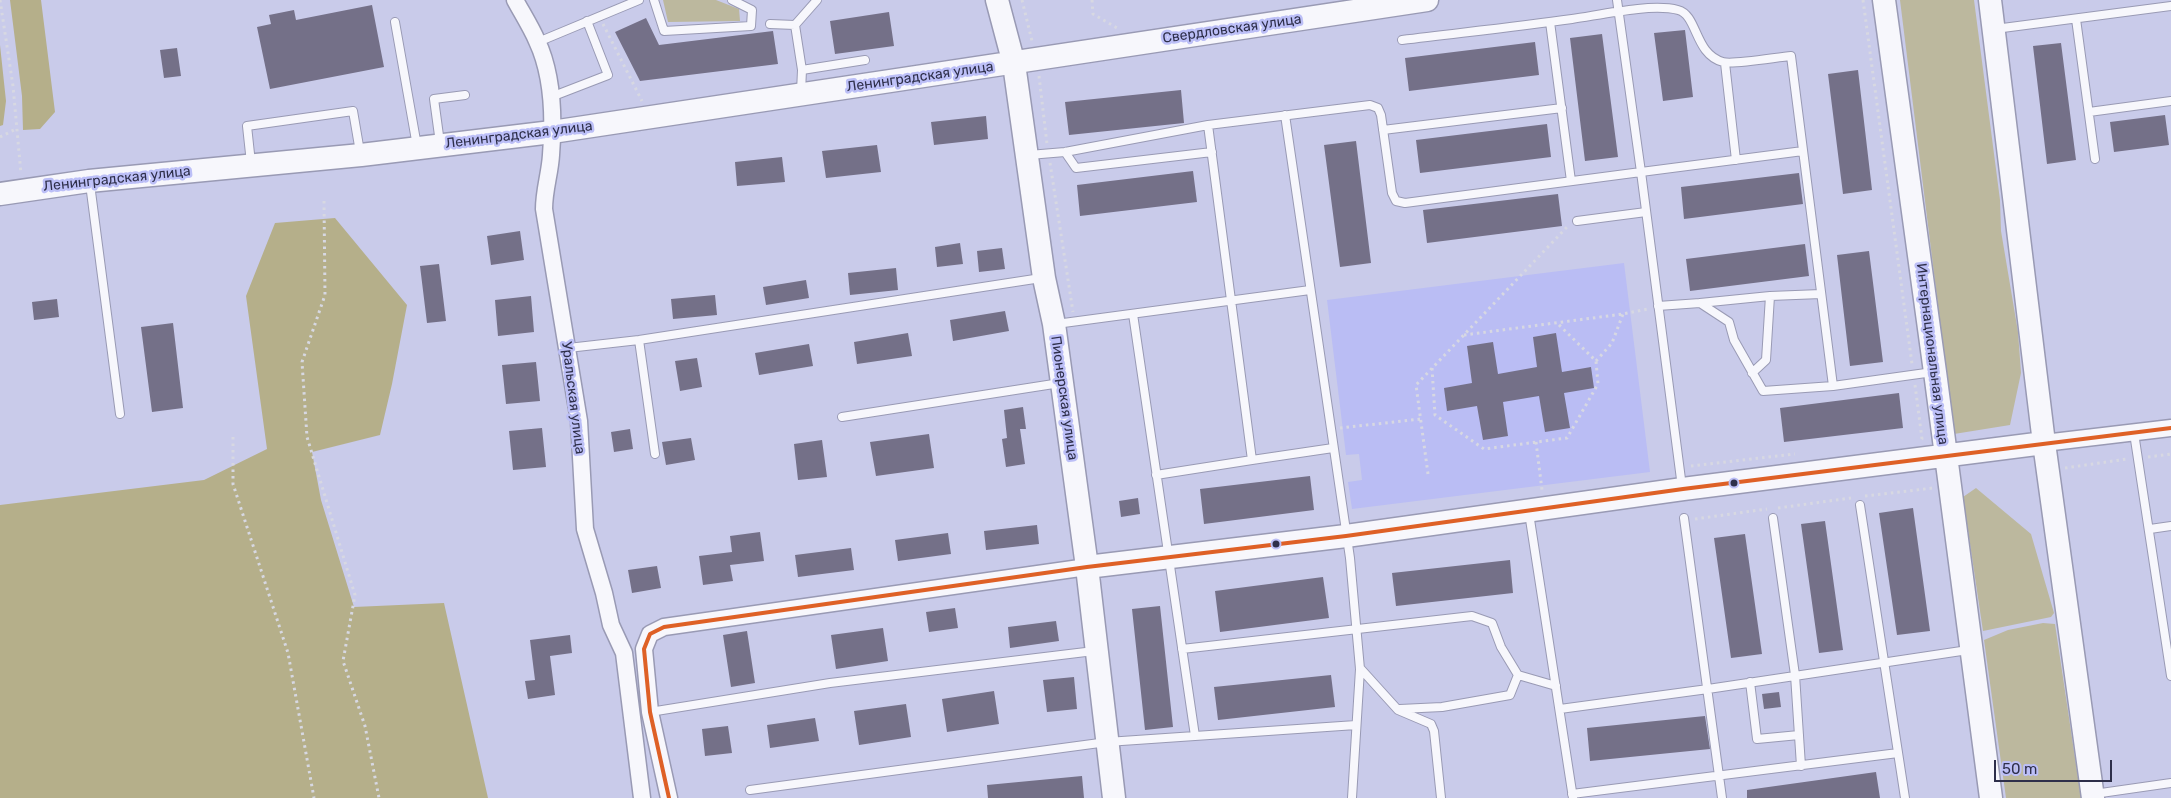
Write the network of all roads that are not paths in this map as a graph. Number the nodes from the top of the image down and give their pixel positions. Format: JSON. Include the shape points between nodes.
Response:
{"nodes":[{"id":1,"x":515,"y":0,"type":"edge"},
{"id":2,"x":639,"y":0,"type":"edge"},
{"id":3,"x":654,"y":0,"type":"edge"},
{"id":4,"x":732,"y":0,"type":"edge"},
{"id":5,"x":817,"y":0,"type":"edge"},
{"id":6,"x":997,"y":0,"type":"edge"},
{"id":7,"x":1427,"y":0,"type":"edge"},
{"id":8,"x":1617,"y":0,"type":"edge"},
{"id":9,"x":1884,"y":0,"type":"edge"},
{"id":10,"x":1990,"y":0,"type":"edge"},
{"id":11,"x":2171,"y":6,"type":"edge"},
{"id":12,"x":1619,"y":12,"type":"junction"},
{"id":13,"x":2076,"y":19,"type":"junction"},
{"id":14,"x":587,"y":21,"type":"junction"},
{"id":15,"x":395,"y":22,"type":"dead end"},
{"id":16,"x":1550,"y":22,"type":"junction"},
{"id":17,"x":770,"y":24,"type":"dead end"},
{"id":18,"x":795,"y":25,"type":"junction"},
{"id":19,"x":1993,"y":29,"type":"junction"},
{"id":20,"x":1402,"y":40,"type":"dead end"},
{"id":21,"x":538,"y":42,"type":"junction"},
{"id":22,"x":865,"y":60,"type":"dead end"},
{"id":23,"x":1036,"y":60,"type":"joint"},
{"id":24,"x":1725,"y":63,"type":"junction"},
{"id":25,"x":1014,"y":64,"type":"junction"},
{"id":26,"x":802,"y":70,"type":"junction"},
{"id":27,"x":801,"y":94,"type":"junction"},
{"id":28,"x":465,"y":95,"type":"dead end"},
{"id":29,"x":551,"y":97,"type":"junction"},
{"id":30,"x":2171,"y":101,"type":"edge"},
{"id":31,"x":1562,"y":108,"type":"junction"},
{"id":32,"x":2089,"y":112,"type":"junction"},
{"id":33,"x":1286,"y":115,"type":"junction"},
{"id":34,"x":1208,"y":125,"type":"junction"},
{"id":35,"x":1383,"y":130,"type":"junction"},
{"id":36,"x":552,"y":132,"type":"junction"},
{"id":37,"x":440,"y":145,"type":"junction"},
{"id":38,"x":417,"y":148,"type":"junction"},
{"id":39,"x":1803,"y":151,"type":"junction"},
{"id":40,"x":1065,"y":152,"type":"junction"},
{"id":41,"x":1212,"y":152,"type":"junction"},
{"id":42,"x":361,"y":155,"type":"junction"},
{"id":43,"x":1026,"y":155,"type":"junction"},
{"id":44,"x":2095,"y":159,"type":"dead end"},
{"id":45,"x":1736,"y":160,"type":"junction"},
{"id":46,"x":251,"y":165,"type":"junction"},
{"id":47,"x":1640,"y":172,"type":"junction"},
{"id":48,"x":89,"y":181,"type":"junction"},
{"id":49,"x":1571,"y":181,"type":"junction"},
{"id":50,"x":0,"y":194,"type":"edge"},
{"id":51,"x":1646,"y":212,"type":"junction"},
{"id":52,"x":1574,"y":222,"type":"road end"},
{"id":53,"x":1044,"y":278,"type":"junction"},
{"id":54,"x":1310,"y":290,"type":"junction"},
{"id":55,"x":1821,"y":294,"type":"junction"},
{"id":56,"x":1770,"y":296,"type":"junction"},
{"id":57,"x":1231,"y":300,"type":"junction"},
{"id":58,"x":1700,"y":304,"type":"junction"},
{"id":59,"x":1658,"y":306,"type":"junction"},
{"id":60,"x":1133,"y":314,"type":"junction"},
{"id":61,"x":1054,"y":324,"type":"junction"},
{"id":62,"x":639,"y":340,"type":"junction"},
{"id":63,"x":568,"y":348,"type":"junction"},
{"id":64,"x":1752,"y":373,"type":"junction"},
{"id":65,"x":1924,"y":373,"type":"junction"},
{"id":66,"x":1062,"y":383,"type":"junction"},
{"id":67,"x":1833,"y":386,"type":"junction"},
{"id":68,"x":120,"y":414,"type":"dead end"},
{"id":69,"x":842,"y":416,"type":"dead end"},
{"id":70,"x":2171,"y":428,"type":"edge"},
{"id":71,"x":2134,"y":433,"type":"junction"},
{"id":72,"x":2044,"y":443,"type":"junction"},
{"id":73,"x":1333,"y":448,"type":"junction"},
{"id":74,"x":655,"y":454,"type":"dead end"},
{"id":75,"x":1945,"y":456,"type":"junction"},
{"id":76,"x":1252,"y":460,"type":"junction"},
{"id":77,"x":1156,"y":475,"type":"junction"},
{"id":78,"x":1683,"y":489,"type":"junction"},
{"id":79,"x":1536,"y":504,"type":"junction"},
{"id":80,"x":1860,"y":505,"type":"dead end"},
{"id":81,"x":1684,"y":518,"type":"dead end"},
{"id":82,"x":1772,"y":518,"type":"dead end"},
{"id":83,"x":2171,"y":526,"type":"edge"},
{"id":84,"x":2150,"y":529,"type":"junction"},
{"id":85,"x":1346,"y":536,"type":"junction"},
{"id":86,"x":1169,"y":558,"type":"junction"},
{"id":87,"x":1087,"y":567,"type":"junction"},
{"id":88,"x":1356,"y":630,"type":"junction"},
{"id":89,"x":644,"y":649,"type":"junction"},
{"id":90,"x":1182,"y":649,"type":"junction"},
{"id":91,"x":1971,"y":650,"type":"junction"},
{"id":92,"x":1096,"y":651,"type":"junction"},
{"id":93,"x":624,"y":653,"type":"junction"},
{"id":94,"x":1884,"y":662,"type":"junction"},
{"id":95,"x":1360,"y":668,"type":"junction"},
{"id":96,"x":2171,"y":674,"type":"edge"},
{"id":97,"x":1518,"y":675,"type":"junction"},
{"id":98,"x":1795,"y":675,"type":"junction"},
{"id":99,"x":1750,"y":682,"type":"junction"},
{"id":100,"x":1556,"y":686,"type":"junction"},
{"id":101,"x":1708,"y":689,"type":"junction"},
{"id":102,"x":1560,"y":709,"type":"junction"},
{"id":103,"x":1398,"y":710,"type":"junction"},
{"id":104,"x":650,"y":712,"type":"junction"},
{"id":105,"x":1356,"y":725,"type":"junction"},
{"id":106,"x":1799,"y":735,"type":"junction"},
{"id":107,"x":1194,"y":736,"type":"junction"},
{"id":108,"x":1107,"y":742,"type":"junction"},
{"id":109,"x":1898,"y":753,"type":"junction"},
{"id":110,"x":1801,"y":766,"type":"junction"},
{"id":111,"x":1719,"y":777,"type":"junction"},
{"id":112,"x":2171,"y":783,"type":"edge"},
{"id":113,"x":750,"y":790,"type":"dead end"},
{"id":114,"x":1572,"y":796,"type":"edge"},
{"id":115,"x":2092,"y":796,"type":"edge"},
{"id":116,"x":642,"y":798,"type":"edge"},
{"id":117,"x":670,"y":798,"type":"edge"},
{"id":118,"x":1114,"y":798,"type":"edge"},
{"id":119,"x":1352,"y":798,"type":"edge"},
{"id":120,"x":1441,"y":798,"type":"edge"},
{"id":121,"x":1722,"y":798,"type":"edge"},
{"id":122,"x":1905,"y":798,"type":"edge"},
{"id":123,"x":1990,"y":798,"type":"edge"}],
"edges":[{"from":1,"to":21,"type":"street","name":"Уральская улица"},
{"from":2,"to":14,"type":"lane"},
{"from":3,"to":4,"type":"lane","via":[[664,31],[751,26],[752,10]]},
{"from":5,"to":18,"type":"lane"},
{"from":6,"to":25,"type":"main road","name":"Пионерская улица"},
{"from":7,"to":23,"type":"main road","name":"Свердловская улица"},
{"from":8,"to":12,"type":"lane"},
{"from":9,"to":65,"type":"main road","name":"Интернациональная улица"},
{"from":10,"to":19,"type":"main road"},
{"from":11,"to":13,"type":"lane"},
{"from":12,"to":16,"type":"lane"},
{"from":12,"to":24,"type":"lane","via":[[1680,10],[1687,16],[1702,48]]},
{"from":12,"to":47,"type":"lane"},
{"from":13,"to":19,"type":"lane"},
{"from":13,"to":32,"type":"lane"},
{"from":14,"to":21,"type":"lane"},
{"from":14,"to":29,"type":"lane","via":[[608,75]]},
{"from":15,"to":38,"type":"lane"},
{"from":16,"to":20,"type":"lane"},
{"from":16,"to":31,"type":"lane"},
{"from":17,"to":18,"type":"lane"},
{"from":18,"to":26,"type":"lane"},
{"from":19,"to":72,"type":"main road"},
{"from":21,"to":29,"type":"street","name":"Уральская улица"},
{"from":22,"to":26,"type":"lane"},
{"from":23,"to":25,"type":"main road","name":"Ленинградская улица"},
{"from":24,"to":39,"type":"lane","via":[[1791,56]]},
{"from":24,"to":45,"type":"lane"},
{"from":25,"to":27,"type":"main road","name":"Ленинградская улица"},
{"from":25,"to":43,"type":"main road","name":"Пионерская улица"},
{"from":26,"to":27,"type":"lane"},
{"from":27,"to":36,"type":"main road","name":"Ленинградская улица"},
{"from":28,"to":37,"type":"lane","via":[[434,99]]},
{"from":29,"to":36,"type":"street","name":"Уральская улица"},
{"from":30,"to":32,"type":"lane"},
{"from":31,"to":35,"type":"lane"},
{"from":31,"to":49,"type":"lane"},
{"from":32,"to":44,"type":"lane"},
{"from":33,"to":34,"type":"lane"},
{"from":33,"to":35,"type":"lane","via":[[1370,105],[1378,108]]},
{"from":33,"to":54,"type":"lane"},
{"from":34,"to":40,"type":"lane"},
{"from":34,"to":41,"type":"lane"},
{"from":35,"to":49,"type":"lane","via":[[1392,194],[1396,201],[1404,204]]},
{"from":36,"to":37,"type":"main road","name":"Ленинградская улица"},
{"from":36,"to":63,"type":"street","name":"Уральская улица","via":[[544,209]]},
{"from":37,"to":38,"type":"main road","name":"Ленинградская улица"},
{"from":38,"to":42,"type":"main road","name":"Ленинградская улица"},
{"from":39,"to":45,"type":"lane"},
{"from":39,"to":55,"type":"lane"},
{"from":40,"to":41,"type":"lane","via":[[1076,168]]},
{"from":40,"to":43,"type":"lane"},
{"from":41,"to":57,"type":"lane"},
{"from":42,"to":46,"type":"main road","name":"Ленинградская улица"},
{"from":42,"to":46,"type":"lane","via":[[353,111],[247,126]]},
{"from":43,"to":53,"type":"main road","name":"Пионерская улица"},
{"from":45,"to":47,"type":"lane"},
{"from":46,"to":48,"type":"main road","name":"Ленинградская улица"},
{"from":47,"to":49,"type":"lane"},
{"from":47,"to":51,"type":"lane"},
{"from":48,"to":50,"type":"main road","name":"Ленинградская улица"},
{"from":48,"to":68,"type":"lane"},
{"from":51,"to":52,"type":"lane"},
{"from":51,"to":59,"type":"lane"},
{"from":53,"to":61,"type":"main road","name":"Пионерская улица"},
{"from":53,"to":62,"type":"lane"},
{"from":54,"to":57,"type":"lane"},
{"from":54,"to":73,"type":"lane"},
{"from":55,"to":56,"type":"lane"},
{"from":55,"to":67,"type":"lane"},
{"from":56,"to":58,"type":"lane"},
{"from":56,"to":64,"type":"lane","via":[[1766,360]]},
{"from":57,"to":60,"type":"lane"},
{"from":57,"to":76,"type":"lane"},
{"from":58,"to":59,"type":"lane"},
{"from":58,"to":64,"type":"lane","via":[[1729,322],[1734,340]]},
{"from":59,"to":78,"type":"lane"},
{"from":60,"to":61,"type":"lane"},
{"from":60,"to":77,"type":"lane"},
{"from":61,"to":66,"type":"main road","name":"Пионерская улица"},
{"from":62,"to":63,"type":"lane"},
{"from":62,"to":74,"type":"lane"},
{"from":63,"to":93,"type":"street","name":"Уральская улица","via":[[578,421],[585,529],[611,625]]},
{"from":64,"to":67,"type":"lane","via":[[1763,391]]},
{"from":65,"to":67,"type":"lane"},
{"from":65,"to":75,"type":"main road","name":"Интернациональная улица"},
{"from":66,"to":69,"type":"lane"},
{"from":66,"to":87,"type":"main road","name":"Пионерская улица"},
{"from":70,"to":71,"type":"street"},
{"from":71,"to":72,"type":"street"},
{"from":71,"to":84,"type":"lane"},
{"from":72,"to":75,"type":"main road"},
{"from":72,"to":115,"type":"main road"},
{"from":73,"to":76,"type":"lane"},
{"from":73,"to":85,"type":"lane"},
{"from":75,"to":78,"type":"main road"},
{"from":75,"to":91,"type":"main road","name":"Интернациональная улица"},
{"from":76,"to":77,"type":"lane"},
{"from":77,"to":86,"type":"lane"},
{"from":78,"to":79,"type":"main road"},
{"from":79,"to":85,"type":"main road"},
{"from":79,"to":100,"type":"lane"},
{"from":80,"to":94,"type":"lane"},
{"from":81,"to":101,"type":"lane"},
{"from":82,"to":98,"type":"lane"},
{"from":83,"to":84,"type":"lane"},
{"from":84,"to":96,"type":"lane"},
{"from":85,"to":86,"type":"main road"},
{"from":85,"to":88,"type":"lane"},
{"from":86,"to":87,"type":"main road"},
{"from":86,"to":90,"type":"lane"},
{"from":87,"to":89,"type":"street","via":[[664,627],[650,634]]},
{"from":87,"to":92,"type":"main road","name":"Пионерская улица"},
{"from":88,"to":90,"type":"lane"},
{"from":88,"to":95,"type":"lane"},
{"from":88,"to":97,"type":"lane","via":[[1472,616],[1492,623],[1501,647]]},
{"from":89,"to":93,"type":"street","via":[[632,654]]},
{"from":89,"to":104,"type":"street"},
{"from":90,"to":107,"type":"lane"},
{"from":91,"to":94,"type":"lane"},
{"from":91,"to":123,"type":"main road","name":"Интернациональная улица"},
{"from":92,"to":104,"type":"lane","via":[[830,683]]},
{"from":92,"to":108,"type":"main road","name":"Пионерская улица"},
{"from":93,"to":116,"type":"street","name":"Уральская улица"},
{"from":94,"to":98,"type":"lane"},
{"from":94,"to":109,"type":"lane"},
{"from":95,"to":103,"type":"lane"},
{"from":95,"to":105,"type":"lane"},
{"from":97,"to":100,"type":"lane"},
{"from":97,"to":103,"type":"lane","via":[[1510,695],[1442,707]]},
{"from":98,"to":99,"type":"lane"},
{"from":98,"to":106,"type":"lane"},
{"from":99,"to":101,"type":"lane"},
{"from":99,"to":106,"type":"lane","via":[[1757,739]]},
{"from":100,"to":102,"type":"lane"},
{"from":101,"to":102,"type":"lane"},
{"from":101,"to":111,"type":"lane"},
{"from":102,"to":114,"type":"lane"},
{"from":103,"to":120,"type":"lane","via":[[1431,724]]},
{"from":104,"to":117,"type":"street"},
{"from":105,"to":107,"type":"lane"},
{"from":105,"to":119,"type":"lane"},
{"from":106,"to":110,"type":"lane"},
{"from":107,"to":108,"type":"lane"},
{"from":108,"to":113,"type":"lane"},
{"from":108,"to":118,"type":"main road","name":"Пионерская улица"},
{"from":109,"to":110,"type":"lane"},
{"from":109,"to":122,"type":"lane"},
{"from":110,"to":111,"type":"lane"},
{"from":111,"to":114,"type":"lane"},
{"from":111,"to":121,"type":"lane"},
{"from":112,"to":115,"type":"lane"}]}
